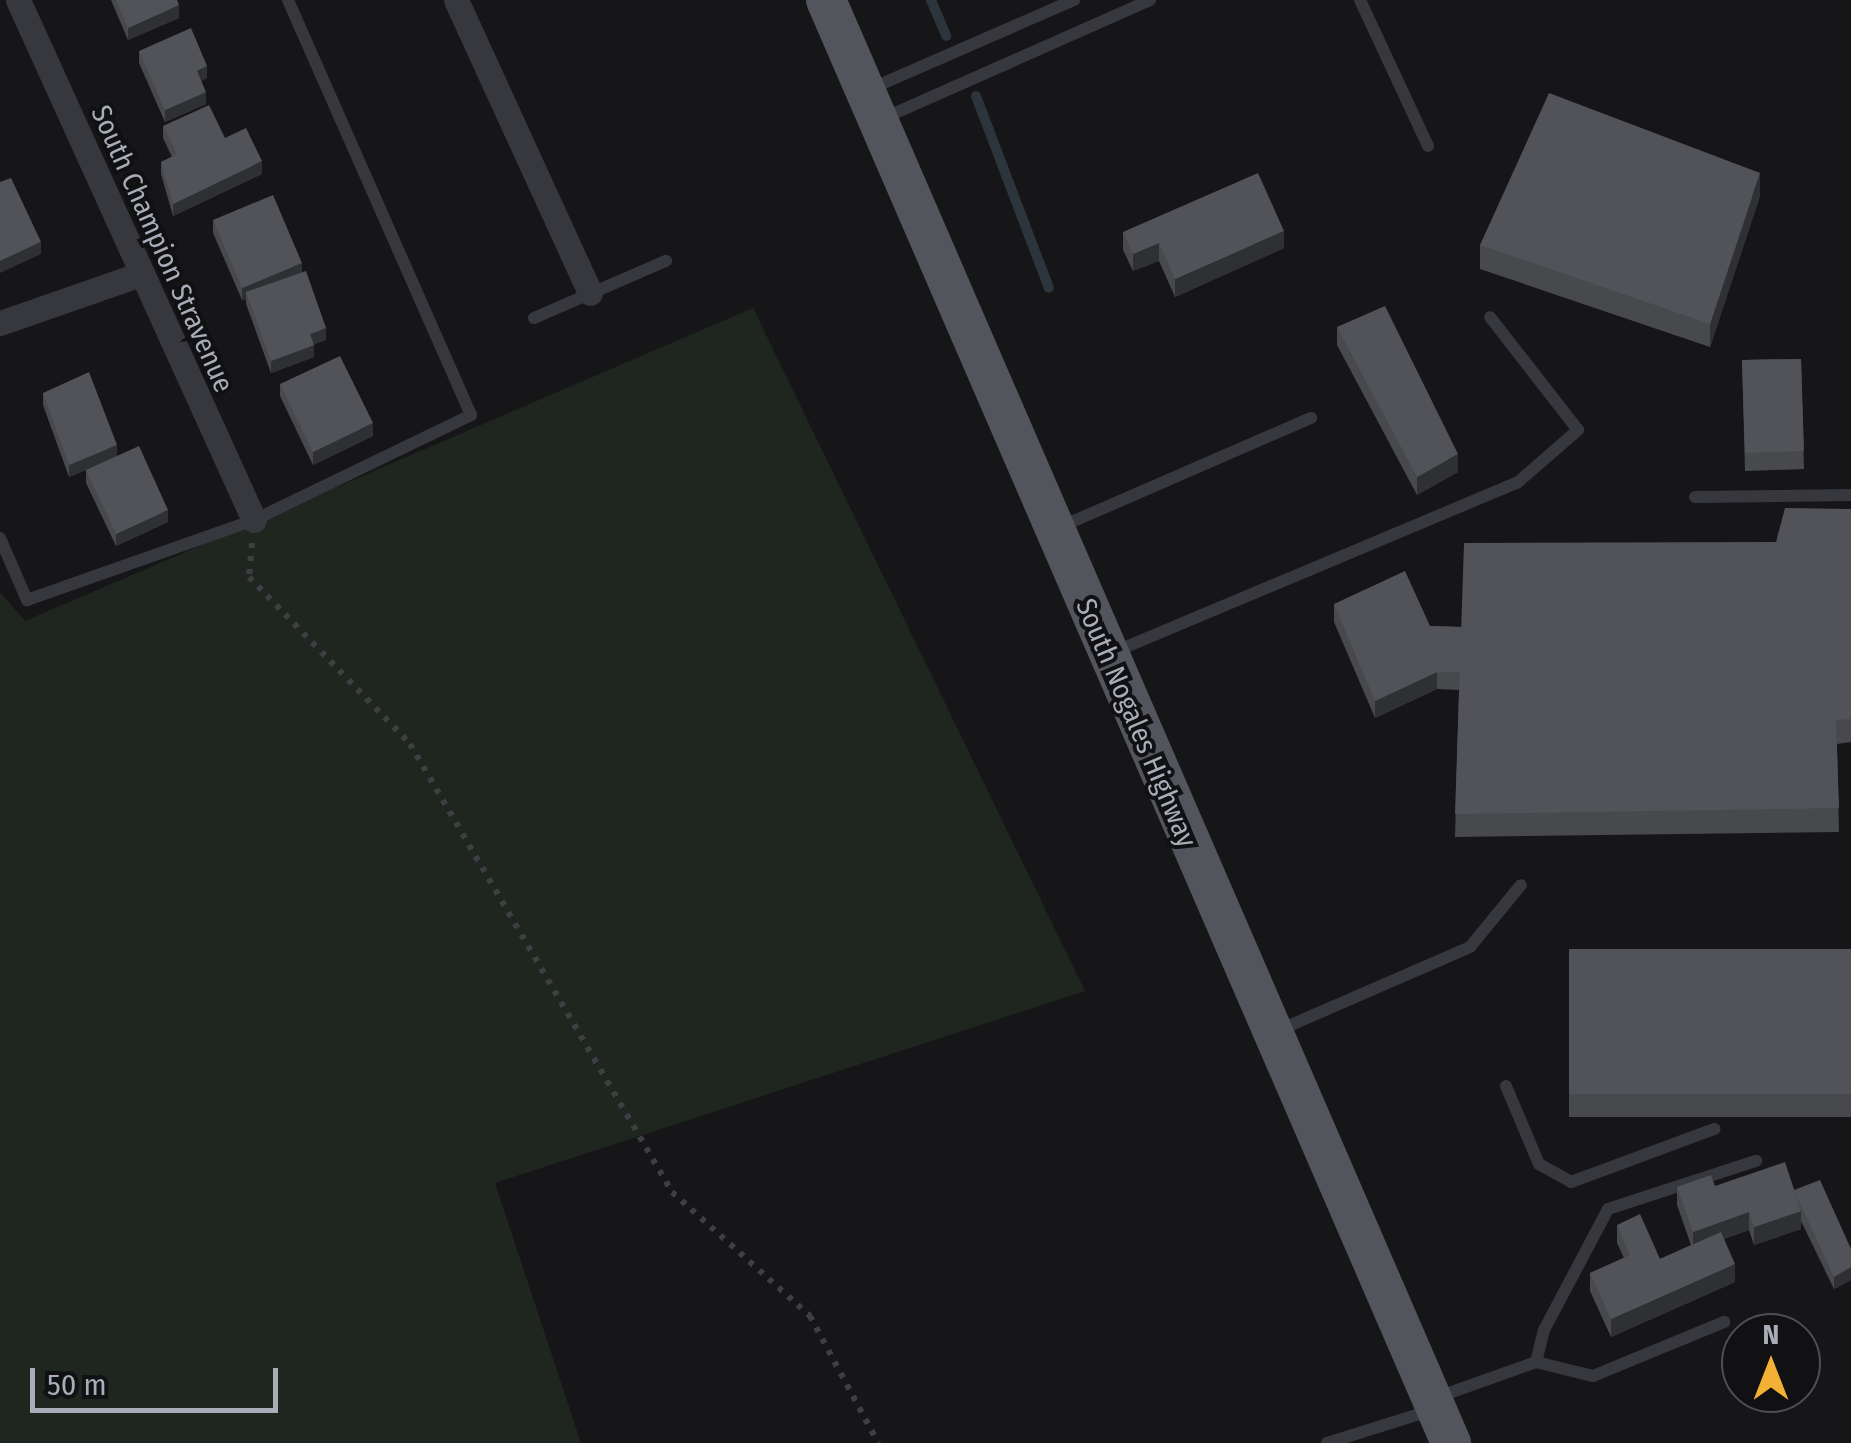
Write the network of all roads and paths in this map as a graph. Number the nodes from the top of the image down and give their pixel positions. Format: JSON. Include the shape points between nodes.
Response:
{"nodes":[{"id":1,"x":18,"y":0,"type":"edge"},
{"id":2,"x":288,"y":0,"type":"edge"},
{"id":3,"x":456,"y":0,"type":"edge"},
{"id":4,"x":826,"y":0,"type":"edge"},
{"id":5,"x":1074,"y":0,"type":"edge"},
{"id":6,"x":1150,"y":0,"type":"edge"},
{"id":7,"x":1360,"y":0,"type":"edge"},
{"id":8,"x":871,"y":106,"type":"junction"},
{"id":9,"x":1428,"y":146,"type":"dead end"},
{"id":10,"x":666,"y":260,"type":"dead end"},
{"id":11,"x":138,"y":275,"type":"junction"},
{"id":12,"x":590,"y":293,"type":"junction"},
{"id":13,"x":1490,"y":317,"type":"dead end"},
{"id":14,"x":534,"y":318,"type":"dead end"},
{"id":15,"x":0,"y":323,"type":"edge"},
{"id":16,"x":1311,"y":418,"type":"dead end"},
{"id":17,"x":1851,"y":495,"type":"edge"},
{"id":18,"x":1695,"y":498,"type":"dead end"},
{"id":19,"x":254,"y":520,"type":"junction"},
{"id":20,"x":1054,"y":530,"type":"junction"},
{"id":21,"x":0,"y":538,"type":"edge"},
{"id":22,"x":0,"y":575,"type":"edge"},
{"id":23,"x":16,"y":575,"type":"junction"},
{"id":24,"x":1107,"y":655,"type":"junction"},
{"id":25,"x":1521,"y":885,"type":"dead end"},
{"id":26,"x":1270,"y":1034,"type":"junction"},
{"id":27,"x":1506,"y":1086,"type":"dead end"},
{"id":28,"x":1714,"y":1129,"type":"dead end"},
{"id":29,"x":1756,"y":1161,"type":"dead end"},
{"id":30,"x":1721,"y":1323,"type":"edge"},
{"id":31,"x":1536,"y":1362,"type":"junction"},
{"id":32,"x":1440,"y":1417,"type":"edge"},
{"id":33,"x":878,"y":1443,"type":"edge"},
{"id":34,"x":1326,"y":1443,"type":"edge"}],
"edges":[{"from":1,"to":11,"type":"street","name":"South Champion Stravenue"},
{"from":2,"to":19,"type":"lane","via":[[471,415]]},
{"from":3,"to":12,"type":"street"},
{"from":4,"to":8,"type":"main road","name":"South Nogales Highway"},
{"from":5,"to":8,"type":"lane"},
{"from":6,"to":8,"type":"lane"},
{"from":7,"to":9,"type":"lane"},
{"from":8,"to":20,"type":"main road","name":"South Nogales Highway"},
{"from":10,"to":12,"type":"lane"},
{"from":11,"to":15,"type":"street"},
{"from":11,"to":19,"type":"street","name":"South Champion Stravenue"},
{"from":12,"to":14,"type":"lane"},
{"from":13,"to":24,"type":"lane","via":[[1578,430],[1517,483]]},
{"from":16,"to":20,"type":"lane"},
{"from":17,"to":18,"type":"lane"},
{"from":19,"to":23,"type":"lane","via":[[27,600]]},
{"from":19,"to":33,"type":"path","via":[[249,577],[410,744],[672,1192],[810,1316]]},
{"from":20,"to":24,"type":"main road","name":"South Nogales Highway"},
{"from":21,"to":23,"type":"lane"},
{"from":22,"to":23,"type":"lane"},
{"from":24,"to":26,"type":"main road","name":"South Nogales Highway"},
{"from":25,"to":26,"type":"lane","via":[[1470,946]]},
{"from":26,"to":32,"type":"main road","name":"South Nogales Highway"},
{"from":27,"to":28,"type":"lane","via":[[1539,1164],[1571,1182]]},
{"from":29,"to":31,"type":"lane","via":[[1608,1209],[1544,1330]]},
{"from":30,"to":31,"type":"lane","via":[[1594,1376]]},
{"from":31,"to":32,"type":"lane"},
{"from":32,"to":34,"type":"lane"}]}
